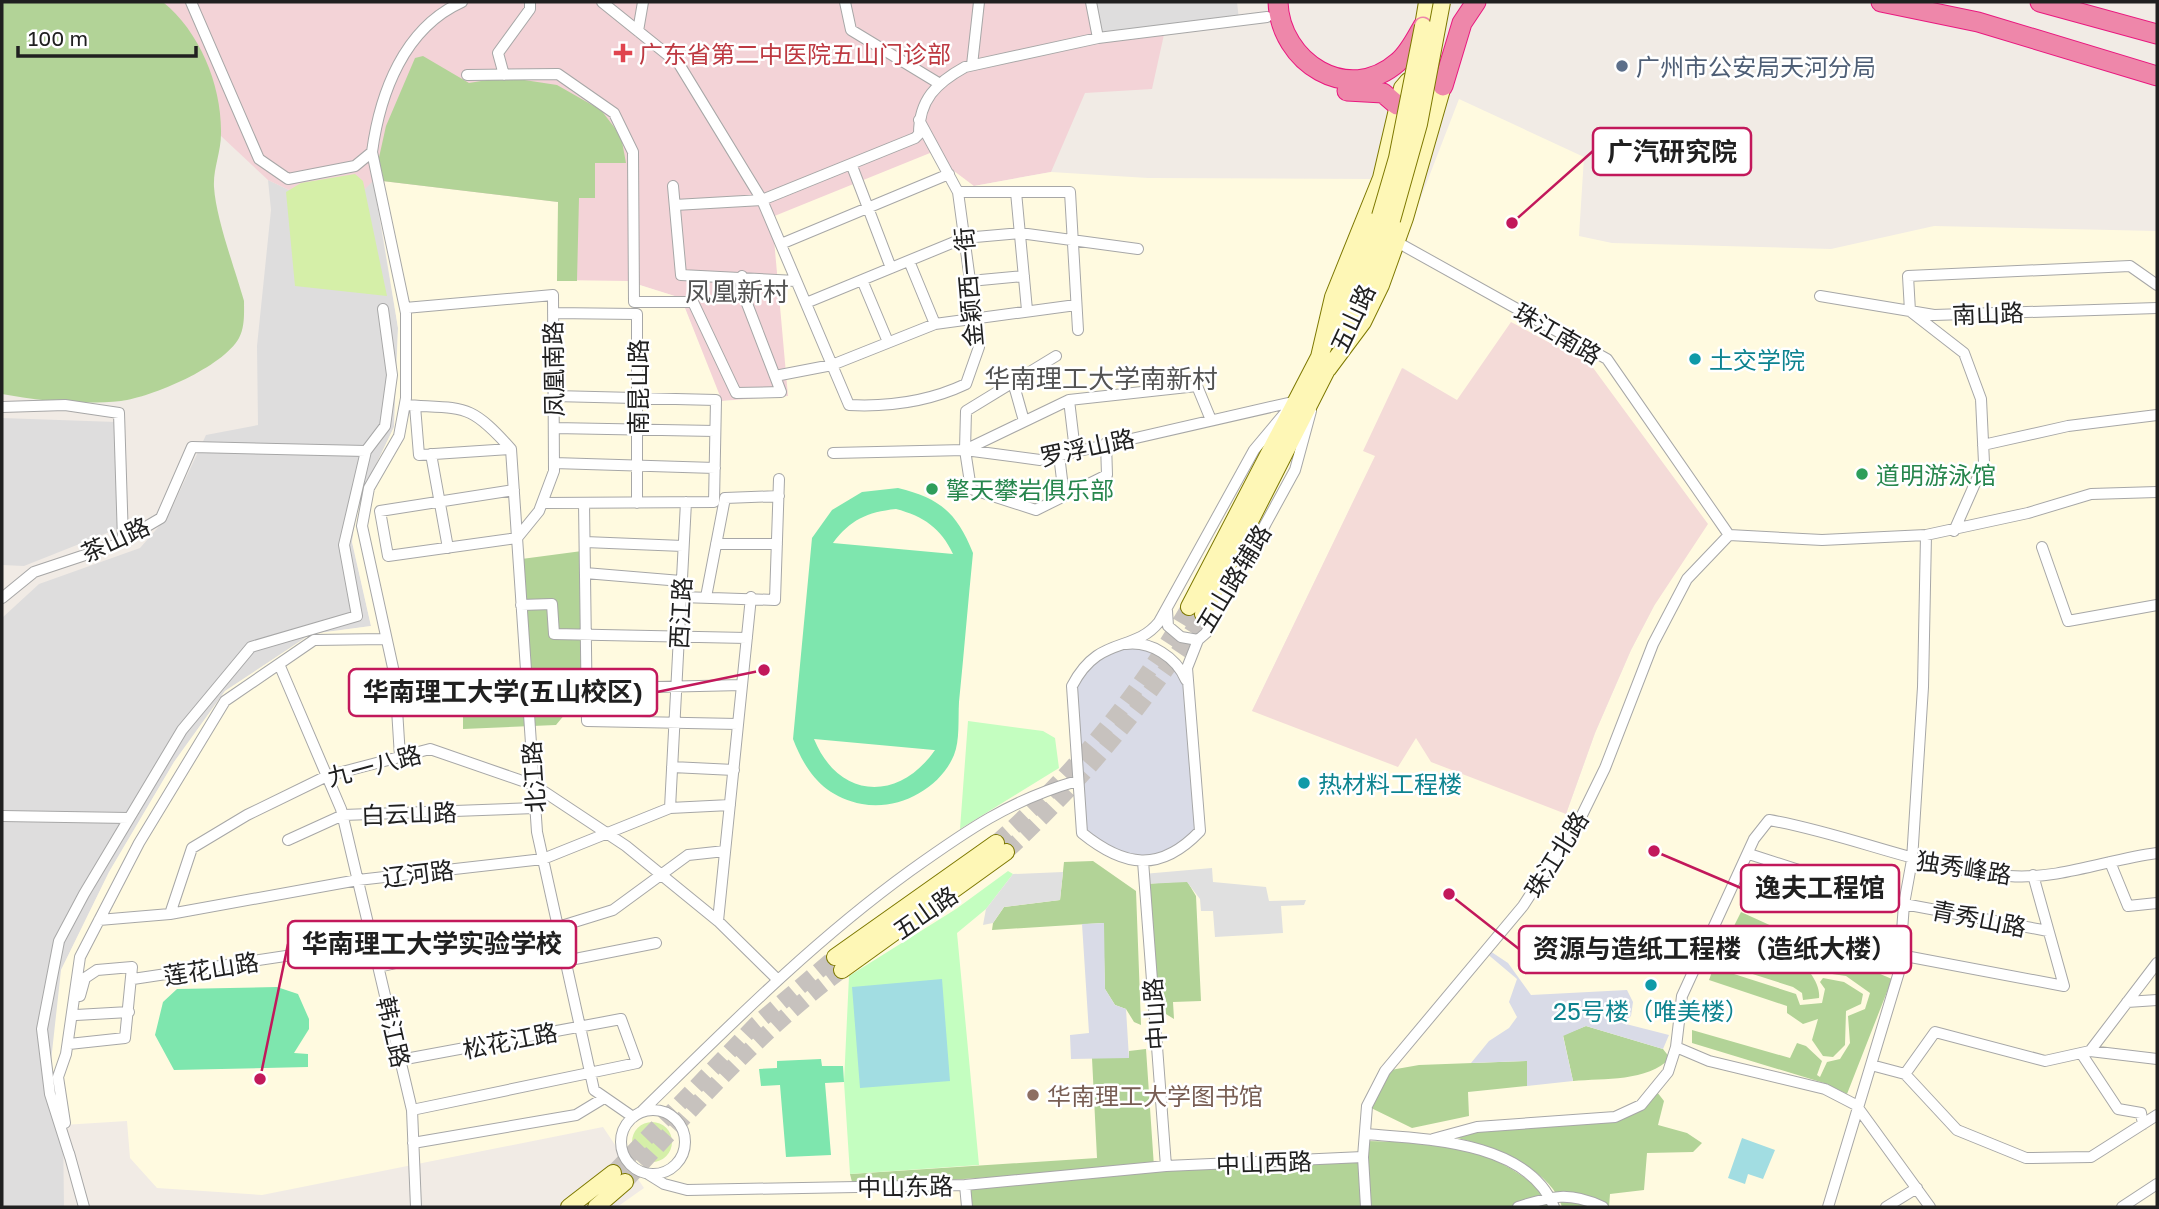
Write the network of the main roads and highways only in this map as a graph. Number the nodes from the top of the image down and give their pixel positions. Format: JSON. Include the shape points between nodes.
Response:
{"nodes":[{"id":1,"x":1427,"y":2,"type":"edge"},
{"id":2,"x":1442,"y":2,"type":"edge"},
{"id":3,"x":1476,"y":2,"type":"edge"},
{"id":4,"x":1881,"y":2,"type":"edge"},
{"id":5,"x":2040,"y":2,"type":"edge"},
{"id":6,"x":1270,"y":7,"type":"edge"},
{"id":7,"x":1423,"y":26,"type":"junction"},
{"id":8,"x":2157,"y":34,"type":"edge"},
{"id":9,"x":2157,"y":76,"type":"edge"},
{"id":10,"x":1443,"y":86,"type":"junction"},
{"id":11,"x":1397,"y":105,"type":"junction"},
{"id":12,"x":1386,"y":218,"type":"junction"},
{"id":13,"x":1324,"y":363,"type":"junction"},
{"id":14,"x":1001,"y":848,"type":"tunnel mouth"},
{"id":15,"x":839,"y":964,"type":"tunnel mouth"},
{"id":16,"x":569,"y":1207,"type":"edge"},
{"id":17,"x":596,"y":1207,"type":"edge"}],
"edges":[{"from":1,"to":7,"type":"main road","name":"五山路"},
{"from":2,"to":12,"type":"main road","name":"五山路","bridge":true,"via":[[1419,124]]},
{"from":3,"to":10,"type":"highway","via":[[1462,23]]},
{"from":4,"to":9,"type":"highway","via":[[1978,22]]},
{"from":5,"to":8,"type":"highway"},
{"from":6,"to":7,"type":"highway","via":[[1295,51],[1325,74],[1359,79],[1376,76],[1399,62]]},
{"from":6,"to":11,"type":"highway","via":[[1271,31],[1287,57],[1316,81],[1335,89],[1383,93]]},
{"from":7,"to":12,"type":"main road","name":"五山路","bridge":true},
{"from":10,"to":11,"type":"main road","via":[[1418,78],[1408,81]]},
{"from":10,"to":13,"type":"main road","via":[[1396,242],[1363,322]]},
{"from":11,"to":13,"type":"main road","via":[[1381,178],[1333,297]]},
{"from":12,"to":13,"type":"main road","name":"五山路","via":[[1374,270]]},
{"from":13,"to":13,"type":"main road","name":"五山路","via":[[1313,398],[1196,610],[1297,401]]},
{"from":14,"to":15,"type":"main road","name":"五山路"},
{"from":16,"to":17,"type":"main road","via":[[619,1178]]}]}
